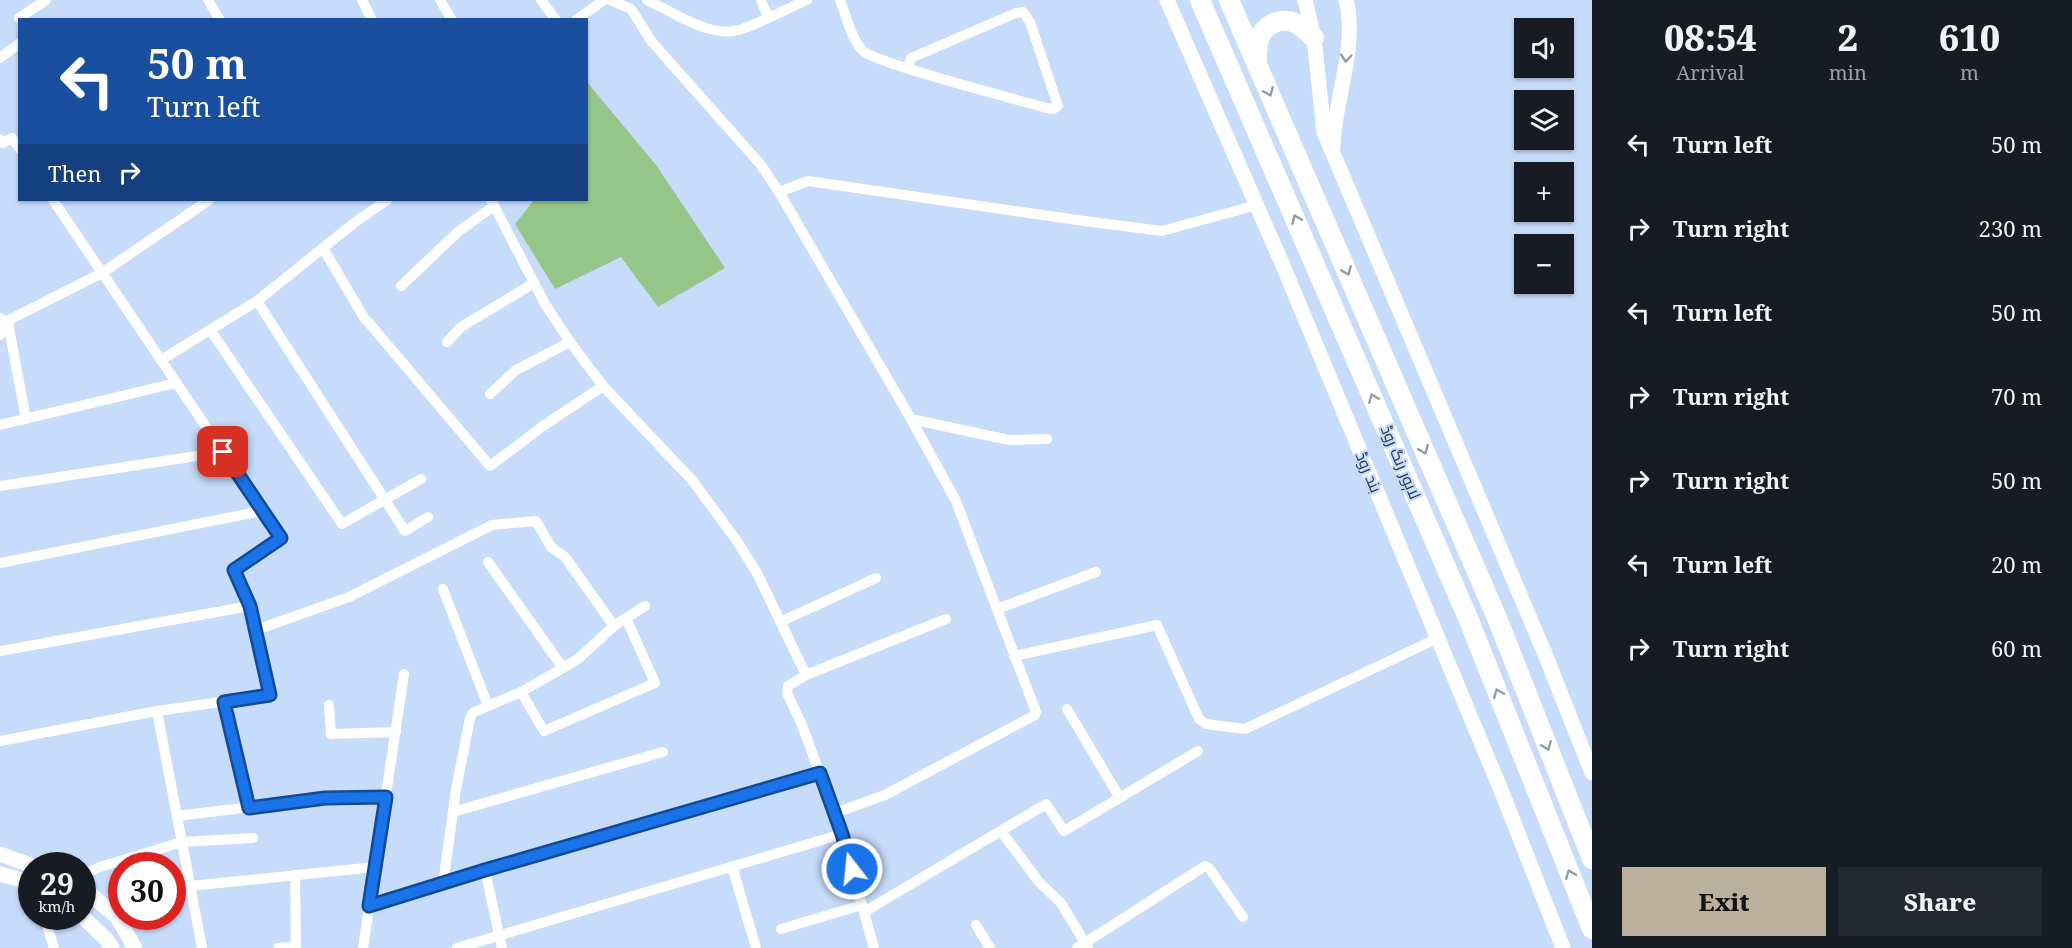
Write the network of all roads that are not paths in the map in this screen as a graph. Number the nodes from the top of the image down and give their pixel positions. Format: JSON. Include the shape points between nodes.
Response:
{"nodes":[{"id":1,"x":46,"y":0,"type":"edge"},
{"id":2,"x":208,"y":0,"type":"edge"},
{"id":3,"x":362,"y":0,"type":"edge"},
{"id":4,"x":440,"y":0,"type":"edge"},
{"id":5,"x":541,"y":0,"type":"edge"},
{"id":6,"x":604,"y":0,"type":"edge"},
{"id":7,"x":610,"y":0,"type":"edge"},
{"id":8,"x":647,"y":0,"type":"edge"},
{"id":9,"x":761,"y":0,"type":"edge"},
{"id":10,"x":807,"y":0,"type":"edge"},
{"id":11,"x":840,"y":0,"type":"edge"},
{"id":12,"x":1167,"y":0,"type":"edge"},
{"id":13,"x":1200,"y":0,"type":"edge"},
{"id":14,"x":1229,"y":0,"type":"edge"},
{"id":15,"x":1305,"y":0,"type":"edge"},
{"id":16,"x":1346,"y":0,"type":"edge"},
{"id":17,"x":768,"y":17,"type":"junction"},
{"id":18,"x":19,"y":18,"type":"dead end"},
{"id":19,"x":219,"y":18,"type":"edge"},
{"id":20,"x":371,"y":18,"type":"edge"},
{"id":21,"x":451,"y":18,"type":"edge"},
{"id":22,"x":554,"y":18,"type":"edge"},
{"id":23,"x":579,"y":18,"type":"edge"},
{"id":24,"x":1314,"y":38,"type":"junction"},
{"id":25,"x":18,"y":44,"type":"edge"},
{"id":26,"x":0,"y":58,"type":"edge"},
{"id":27,"x":1257,"y":63,"type":"junction"},
{"id":28,"x":908,"y":68,"type":"junction"},
{"id":29,"x":0,"y":139,"type":"edge"},
{"id":30,"x":18,"y":146,"type":"edge"},
{"id":31,"x":1333,"y":156,"type":"junction"},
{"id":32,"x":779,"y":192,"type":"junction"},
{"id":33,"x":54,"y":201,"type":"edge"},
{"id":34,"x":209,"y":201,"type":"edge"},
{"id":35,"x":386,"y":201,"type":"edge"},
{"id":36,"x":492,"y":203,"type":"edge"},
{"id":37,"x":1257,"y":205,"type":"junction"},
{"id":38,"x":323,"y":248,"type":"junction"},
{"id":39,"x":102,"y":273,"type":"junction"},
{"id":40,"x":534,"y":283,"type":"junction"},
{"id":41,"x":401,"y":286,"type":"dead end"},
{"id":42,"x":257,"y":302,"type":"junction"},
{"id":43,"x":4,"y":320,"type":"edge"},
{"id":44,"x":211,"y":332,"type":"junction"},
{"id":45,"x":0,"y":335,"type":"edge"},
{"id":46,"x":447,"y":342,"type":"dead end"},
{"id":47,"x":570,"y":342,"type":"junction"},
{"id":48,"x":161,"y":360,"type":"junction"},
{"id":49,"x":176,"y":382,"type":"junction"},
{"id":50,"x":603,"y":386,"type":"junction"},
{"id":51,"x":490,"y":394,"type":"dead end"},
{"id":52,"x":26,"y":419,"type":"junction"},
{"id":53,"x":911,"y":419,"type":"junction"},
{"id":54,"x":0,"y":425,"type":"edge"},
{"id":55,"x":1047,"y":439,"type":"dead end"},
{"id":56,"x":223,"y":452,"type":"junction"},
{"id":57,"x":421,"y":479,"type":"dead end"},
{"id":58,"x":0,"y":486,"type":"edge"},
{"id":59,"x":385,"y":500,"type":"junction"},
{"id":60,"x":262,"y":511,"type":"junction"},
{"id":61,"x":428,"y":517,"type":"dead end"},
{"id":62,"x":488,"y":562,"type":"dead end"},
{"id":63,"x":0,"y":563,"type":"edge"},
{"id":64,"x":1096,"y":572,"type":"dead end"},
{"id":65,"x":876,"y":579,"type":"dead end"},
{"id":66,"x":443,"y":588,"type":"dead end"},
{"id":67,"x":250,"y":606,"type":"junction"},
{"id":68,"x":645,"y":606,"type":"dead end"},
{"id":69,"x":997,"y":609,"type":"junction"},
{"id":70,"x":626,"y":618,"type":"junction"},
{"id":71,"x":946,"y":619,"type":"dead end"},
{"id":72,"x":780,"y":622,"type":"junction"},
{"id":73,"x":614,"y":626,"type":"junction"},
{"id":74,"x":256,"y":630,"type":"junction"},
{"id":75,"x":1438,"y":638,"type":"junction"},
{"id":76,"x":0,"y":651,"type":"edge"},
{"id":77,"x":1014,"y":656,"type":"junction"},
{"id":78,"x":563,"y":668,"type":"junction"},
{"id":79,"x":404,"y":674,"type":"dead end"},
{"id":80,"x":806,"y":675,"type":"junction"},
{"id":81,"x":521,"y":692,"type":"junction"},
{"id":82,"x":224,"y":702,"type":"junction"},
{"id":83,"x":329,"y":705,"type":"dead end"},
{"id":84,"x":488,"y":706,"type":"junction"},
{"id":85,"x":1067,"y":709,"type":"dead end"},
{"id":86,"x":157,"y":711,"type":"junction"},
{"id":87,"x":396,"y":732,"type":"junction"},
{"id":88,"x":0,"y":741,"type":"edge"},
{"id":89,"x":663,"y":752,"type":"dead end"},
{"id":90,"x":1198,"y":752,"type":"dead end"},
{"id":91,"x":820,"y":773,"type":"junction"},
{"id":92,"x":1592,"y":773,"type":"edge"},
{"id":93,"x":386,"y":797,"type":"junction"},
{"id":94,"x":1119,"y":798,"type":"junction"},
{"id":95,"x":249,"y":808,"type":"junction"},
{"id":96,"x":453,"y":812,"type":"junction"},
{"id":97,"x":835,"y":813,"type":"junction"},
{"id":98,"x":177,"y":816,"type":"junction"},
{"id":99,"x":1001,"y":831,"type":"junction"},
{"id":100,"x":842,"y":834,"type":"junction"},
{"id":101,"x":254,"y":838,"type":"dead end"},
{"id":102,"x":182,"y":842,"type":"junction"},
{"id":103,"x":0,"y":854,"type":"edge"},
{"id":104,"x":1592,"y":859,"type":"edge"},
{"id":105,"x":18,"y":861,"type":"edge"},
{"id":106,"x":732,"y":866,"type":"junction"},
{"id":107,"x":375,"y":867,"type":"junction"},
{"id":108,"x":96,"y":869,"type":"edge"},
{"id":109,"x":485,"y":870,"type":"junction"},
{"id":110,"x":0,"y":874,"type":"edge"},
{"id":111,"x":295,"y":875,"type":"junction"},
{"id":112,"x":18,"y":879,"type":"edge"},
{"id":113,"x":442,"y":884,"type":"junction"},
{"id":114,"x":190,"y":886,"type":"junction"},
{"id":115,"x":96,"y":899,"type":"edge"},
{"id":116,"x":369,"y":906,"type":"junction"},
{"id":117,"x":863,"y":908,"type":"junction"},
{"id":118,"x":1243,"y":916,"type":"dead end"},
{"id":119,"x":976,"y":925,"type":"dead end"},
{"id":120,"x":96,"y":929,"type":"edge"},
{"id":121,"x":780,"y":929,"type":"dead end"},
{"id":122,"x":1592,"y":929,"type":"edge"},
{"id":123,"x":48,"y":930,"type":"edge"},
{"id":124,"x":498,"y":935,"type":"junction"},
{"id":125,"x":1083,"y":946,"type":"edge"},
{"id":126,"x":296,"y":947,"type":"edge"},
{"id":127,"x":54,"y":948,"type":"edge"},
{"id":128,"x":112,"y":948,"type":"edge"},
{"id":129,"x":135,"y":948,"type":"edge"},
{"id":130,"x":201,"y":948,"type":"edge"},
{"id":131,"x":278,"y":948,"type":"edge"},
{"id":132,"x":363,"y":948,"type":"edge"},
{"id":133,"x":458,"y":948,"type":"edge"},
{"id":134,"x":502,"y":948,"type":"edge"},
{"id":135,"x":756,"y":948,"type":"edge"},
{"id":136,"x":874,"y":948,"type":"edge"},
{"id":137,"x":990,"y":948,"type":"edge"},
{"id":138,"x":1563,"y":948,"type":"edge"}],
"edges":[{"from":1,"to":18,"type":"street"},
{"from":2,"to":19,"type":"street"},
{"from":3,"to":20,"type":"street"},
{"from":4,"to":21,"type":"street"},
{"from":5,"to":22,"type":"street"},
{"from":6,"to":23,"type":"street"},
{"from":7,"to":32,"type":"street","via":[[631,9],[652,42],[761,165]]},
{"from":8,"to":17,"type":"street","via":[[703,27],[721,31],[736,31]]},
{"from":9,"to":17,"type":"street"},
{"from":10,"to":17,"type":"street"},
{"from":11,"to":28,"type":"street","via":[[863,51]]},
{"from":12,"to":37,"type":"main road","name":"بند روڈ"},
{"from":122,"to":13,"type":"highway","name":"لاہور رنگ روڈ","one_way":true,"via":[[1464,608]]},
{"from":14,"to":27,"type":"highway","name":"لاہور رنگ روڈ"},
{"from":15,"to":24,"type":"main road"},
{"from":16,"to":31,"type":"main road","one_way":true,"via":[[1345,75],[1335,118]]},
{"from":24,"to":27,"type":"highway","via":[[1294,22],[1275,22],[1259,39]]},
{"from":24,"to":31,"type":"main road","via":[[1324,132]]},
{"from":25,"to":26,"type":"street"},
{"from":27,"to":104,"type":"highway","name":"لاہور رنگ روڈ","one_way":true,"via":[[1497,618]]},
{"from":28,"to":28,"type":"street","via":[[911,58],[1023,12],[1030,22],[1058,106],[1046,108]]},
{"from":29,"to":30,"type":"street","via":[[3,143],[12,138]]},
{"from":31,"to":92,"type":"main road"},
{"from":32,"to":37,"type":"street","via":[[808,181],[1162,231]]},
{"from":32,"to":53,"type":"street"},
{"from":33,"to":39,"type":"street"},
{"from":34,"to":39,"type":"street"},
{"from":35,"to":38,"type":"street"},
{"from":36,"to":40,"type":"street"},
{"from":36,"to":41,"type":"street"},
{"from":37,"to":75,"type":"main road","name":"بند روڈ"},
{"from":38,"to":42,"type":"street"},
{"from":38,"to":50,"type":"street","via":[[363,316],[490,466]]},
{"from":39,"to":43,"type":"street"},
{"from":39,"to":48,"type":"street"},
{"from":40,"to":46,"type":"street","via":[[461,327]]},
{"from":40,"to":47,"type":"street"},
{"from":42,"to":44,"type":"street"},
{"from":42,"to":59,"type":"street"},
{"from":43,"to":45,"type":"street"},
{"from":43,"to":52,"type":"street"},
{"from":44,"to":48,"type":"street"},
{"from":44,"to":59,"type":"street","via":[[342,524]]},
{"from":47,"to":50,"type":"street"},
{"from":47,"to":51,"type":"street","via":[[516,370]]},
{"from":48,"to":49,"type":"street"},
{"from":49,"to":52,"type":"street"},
{"from":49,"to":56,"type":"street"},
{"from":50,"to":72,"type":"street","via":[[692,480],[757,573]]},
{"from":52,"to":54,"type":"street"},
{"from":53,"to":55,"type":"street","via":[[1009,440]]},
{"from":53,"to":69,"type":"street","via":[[956,501]]},
{"from":56,"to":58,"type":"street"},
{"from":56,"to":60,"type":"street"},
{"from":57,"to":59,"type":"street"},
{"from":59,"to":61,"type":"street","via":[[405,531]]},
{"from":60,"to":63,"type":"street"},
{"from":60,"to":67,"type":"street","via":[[281,538],[234,570]]},
{"from":62,"to":78,"type":"street"},
{"from":64,"to":69,"type":"street"},
{"from":65,"to":72,"type":"street"},
{"from":66,"to":84,"type":"street"},
{"from":67,"to":74,"type":"street"},
{"from":67,"to":76,"type":"street"},
{"from":68,"to":70,"type":"street"},
{"from":69,"to":77,"type":"street"},
{"from":70,"to":73,"type":"street"},
{"from":70,"to":81,"type":"street","via":[[655,683],[544,731]]},
{"from":71,"to":80,"type":"street"},
{"from":72,"to":80,"type":"street"},
{"from":73,"to":74,"type":"street","via":[[565,557],[550,547],[537,521],[492,525],[350,597]]},
{"from":73,"to":78,"type":"street"},
{"from":74,"to":82,"type":"street","via":[[270,695]]},
{"from":75,"to":77,"type":"street","via":[[1245,729],[1206,724],[1199,719],[1157,625]]},
{"from":75,"to":138,"type":"main road","name":"بند روڈ"},
{"from":77,"to":97,"type":"street","via":[[1035,715],[885,795]]},
{"from":78,"to":81,"type":"street"},
{"from":79,"to":87,"type":"street"},
{"from":80,"to":91,"type":"street","via":[[786,689]]},
{"from":81,"to":84,"type":"street"},
{"from":82,"to":86,"type":"street"},
{"from":82,"to":95,"type":"street"},
{"from":83,"to":87,"type":"street","via":[[331,734]]},
{"from":84,"to":96,"type":"street","via":[[470,718]]},
{"from":85,"to":94,"type":"street"},
{"from":86,"to":88,"type":"street"},
{"from":86,"to":98,"type":"street"},
{"from":87,"to":93,"type":"street"},
{"from":89,"to":96,"type":"street"},
{"from":90,"to":94,"type":"street"},
{"from":91,"to":97,"type":"street"},
{"from":91,"to":109,"type":"street"},
{"from":93,"to":95,"type":"street","via":[[325,798]]},
{"from":93,"to":107,"type":"street"},
{"from":94,"to":99,"type":"street","via":[[1064,831],[1046,804]]},
{"from":95,"to":98,"type":"street"},
{"from":96,"to":113,"type":"street"},
{"from":97,"to":100,"type":"street"},
{"from":98,"to":102,"type":"street"},
{"from":99,"to":117,"type":"street"},
{"from":99,"to":125,"type":"street","via":[[1039,882],[1061,903]]},
{"from":100,"to":106,"type":"street"},
{"from":100,"to":117,"type":"street"},
{"from":101,"to":102,"type":"street"},
{"from":102,"to":108,"type":"street"},
{"from":102,"to":114,"type":"street"},
{"from":103,"to":105,"type":"main road"},
{"from":106,"to":124,"type":"street"},
{"from":106,"to":135,"type":"street"},
{"from":107,"to":111,"type":"street"},
{"from":107,"to":116,"type":"street"},
{"from":109,"to":113,"type":"street"},
{"from":109,"to":124,"type":"street"},
{"from":110,"to":112,"type":"main road"},
{"from":111,"to":114,"type":"street"},
{"from":111,"to":126,"type":"street"},
{"from":113,"to":116,"type":"street"},
{"from":114,"to":130,"type":"street"},
{"from":115,"to":129,"type":"main road","via":[[117,917]]},
{"from":116,"to":132,"type":"street"},
{"from":117,"to":121,"type":"street"},
{"from":117,"to":136,"type":"street"},
{"from":118,"to":125,"type":"street","via":[[1205,866]]},
{"from":119,"to":137,"type":"street"},
{"from":120,"to":128,"type":"main road"},
{"from":123,"to":127,"type":"street"},
{"from":124,"to":133,"type":"street"},
{"from":124,"to":134,"type":"street"},
{"from":126,"to":131,"type":"street"}]}
